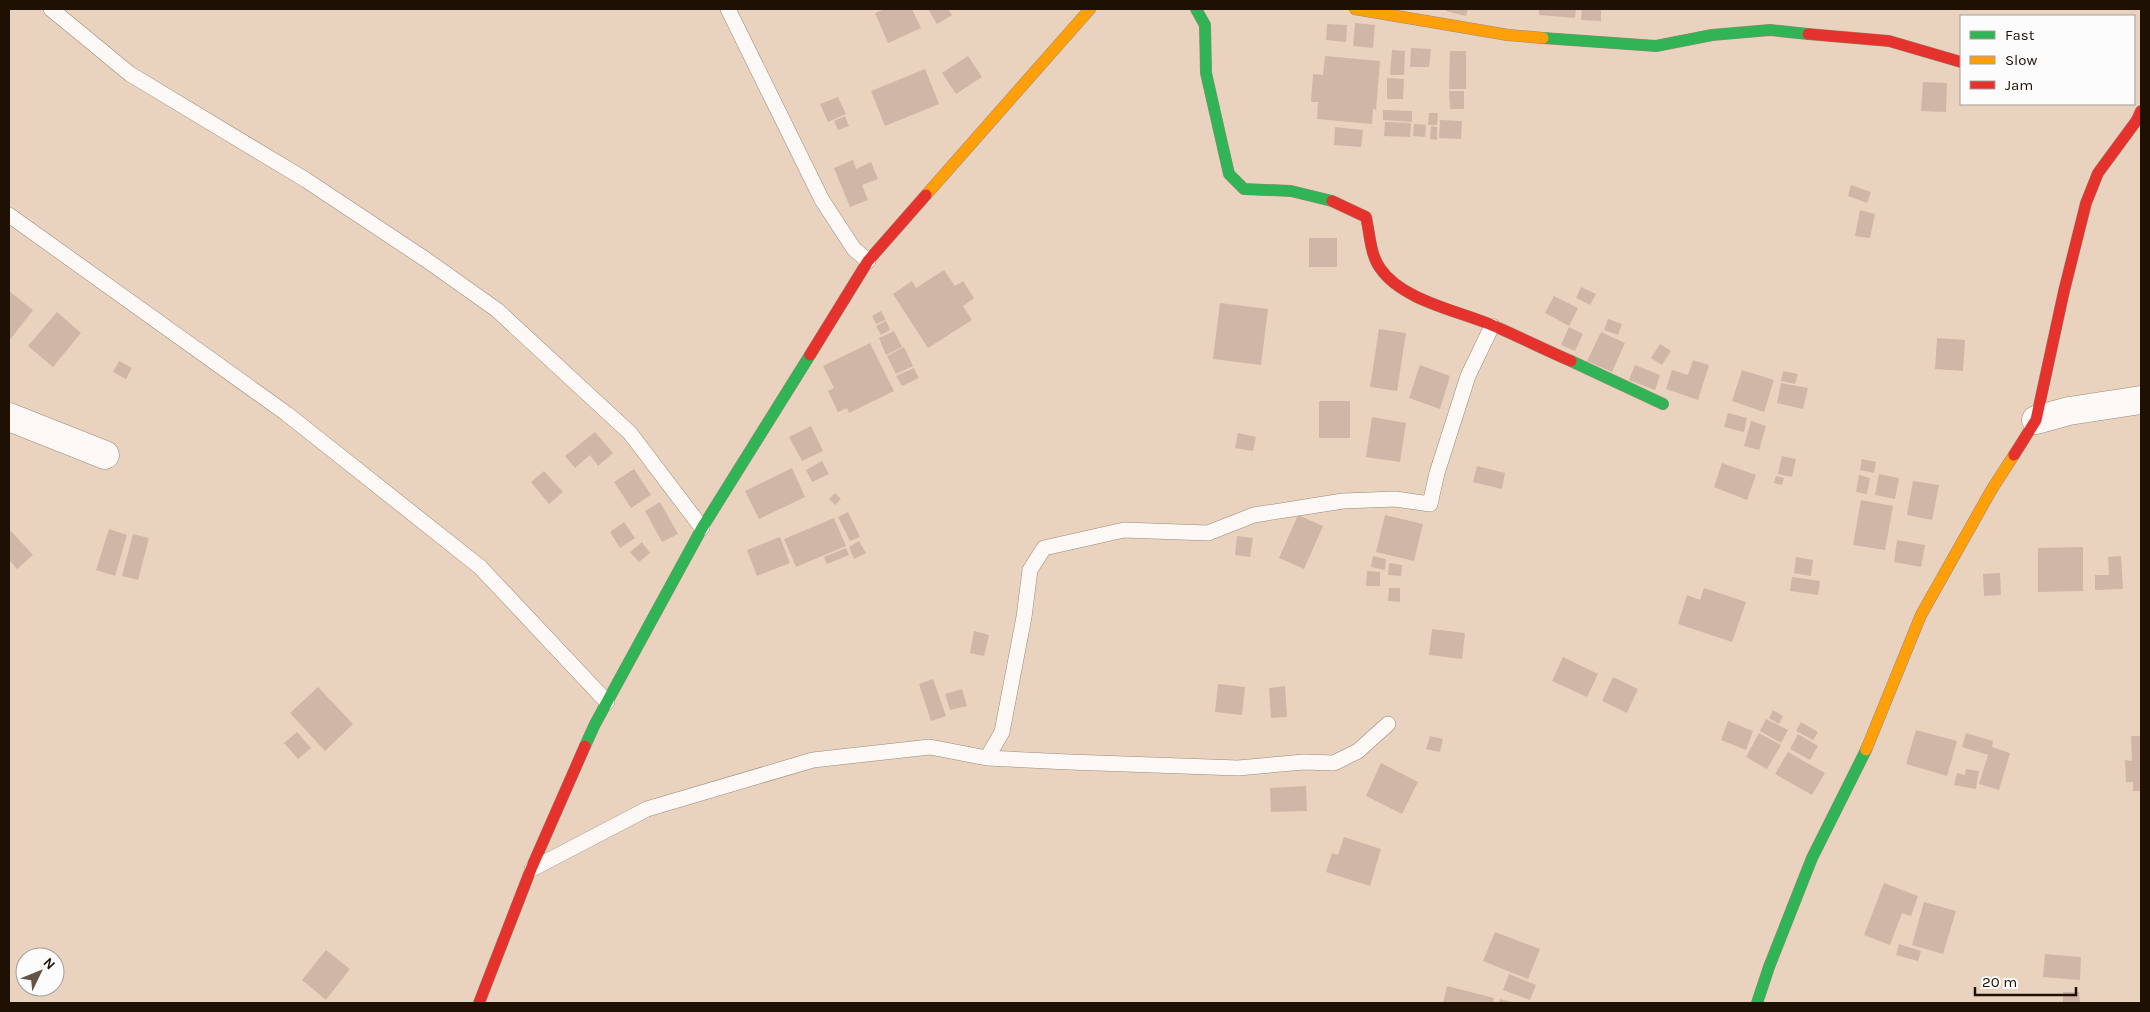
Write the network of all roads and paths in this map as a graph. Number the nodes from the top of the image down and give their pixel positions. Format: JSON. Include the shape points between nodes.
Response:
{"nodes":[{"id":1,"x":51,"y":9,"type":"edge"},
{"id":2,"x":728,"y":9,"type":"edge"},
{"id":3,"x":1090,"y":9,"type":"edge"},
{"id":4,"x":1196,"y":9,"type":"edge"},
{"id":5,"x":1355,"y":9,"type":"edge"},
{"id":6,"x":1960,"y":62,"type":"edge"},
{"id":7,"x":2141,"y":111,"type":"edge"},
{"id":8,"x":9,"y":215,"type":"edge"},
{"id":9,"x":868,"y":262,"type":"junction"},
{"id":10,"x":1492,"y":326,"type":"junction"},
{"id":11,"x":2141,"y":400,"type":"edge"},
{"id":12,"x":1663,"y":404,"type":"dead end"},
{"id":13,"x":9,"y":416,"type":"edge"},
{"id":14,"x":2036,"y":420,"type":"junction"},
{"id":15,"x":105,"y":455,"type":"dead end"},
{"id":16,"x":702,"y":528,"type":"junction"},
{"id":17,"x":607,"y":702,"type":"junction"},
{"id":18,"x":1388,"y":724,"type":"dead end"},
{"id":19,"x":987,"y":758,"type":"junction"},
{"id":20,"x":531,"y":869,"type":"junction"},
{"id":21,"x":479,"y":1003,"type":"edge"},
{"id":22,"x":1758,"y":1003,"type":"edge"}],
"edges":[{"from":1,"to":16,"type":"lane","via":[[130,74],[306,180],[497,310],[630,433]]},
{"from":2,"to":9,"type":"lane","via":[[822,200],[854,249]]},
{"from":3,"to":9,"type":"street"},
{"from":4,"to":10,"type":"street","via":[[1205,25],[1206,73],[1229,174],[1244,188],[1261,187],[1315,197],[1347,206],[1366,216],[1376,258],[1384,273],[1433,304]]},
{"from":5,"to":6,"type":"street","via":[[1508,36],[1656,46],[1712,34],[1770,30],[1889,41]]},
{"from":7,"to":14,"type":"street","via":[[2098,173],[2086,203]]},
{"from":8,"to":17,"type":"lane","via":[[287,414],[480,566]]},
{"from":9,"to":16,"type":"street"},
{"from":10,"to":12,"type":"street"},
{"from":10,"to":19,"type":"lane","via":[[1468,376],[1430,504],[1395,498],[1343,500],[1254,515],[1208,533],[1124,530],[1044,548],[1030,570],[1002,732]]},
{"from":11,"to":14,"type":"street","via":[[2069,411]]},
{"from":13,"to":15,"type":"street"},
{"from":14,"to":22,"type":"street","via":[[1920,614],[1870,741],[1812,858]]},
{"from":16,"to":17,"type":"street"},
{"from":17,"to":20,"type":"street"},
{"from":18,"to":19,"type":"lane","via":[[1358,751],[1334,763],[1304,762],[1238,768]]},
{"from":19,"to":20,"type":"lane","via":[[930,747],[813,760],[647,809]]},
{"from":20,"to":21,"type":"street"}]}
